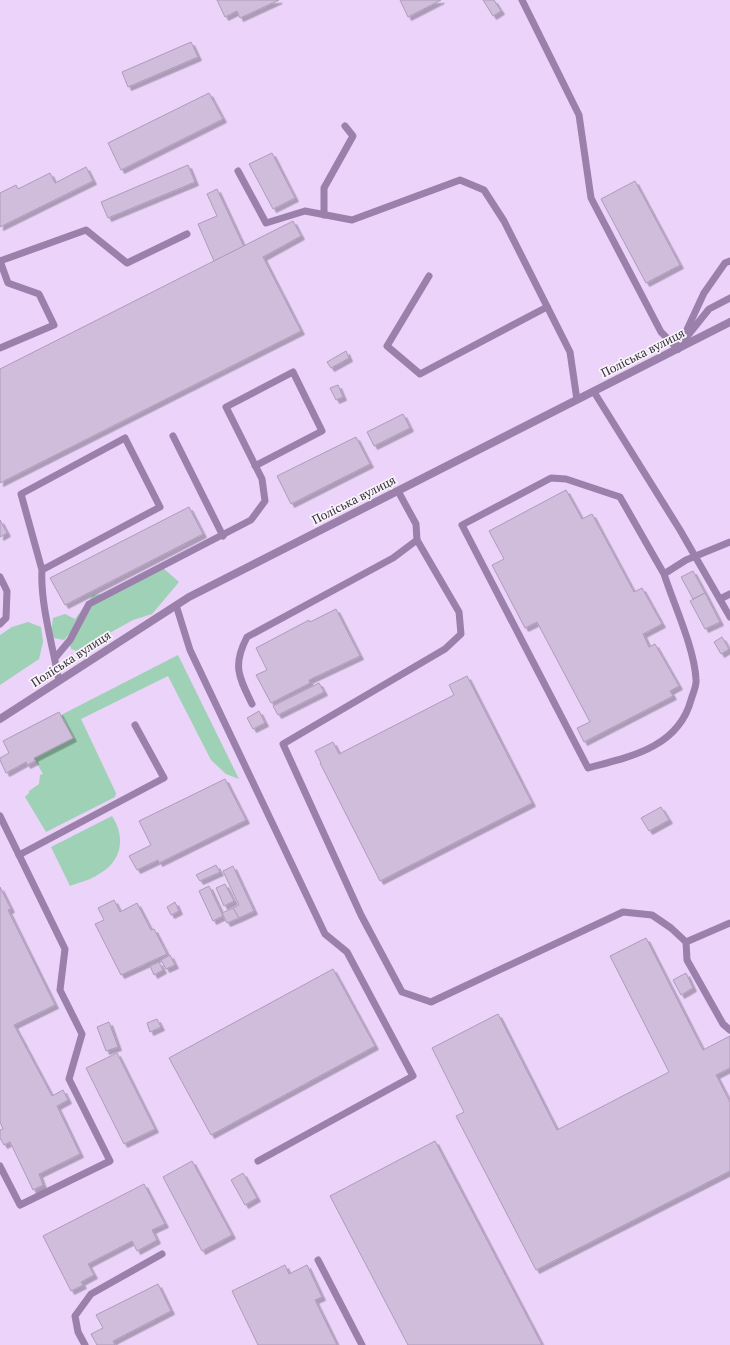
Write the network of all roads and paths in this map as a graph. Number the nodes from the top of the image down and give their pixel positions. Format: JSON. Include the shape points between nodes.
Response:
{"nodes":[{"id":1,"x":522,"y":0,"type":"edge"},
{"id":2,"x":345,"y":126,"type":"dead end"},
{"id":3,"x":238,"y":171,"type":"dead end"},
{"id":4,"x":324,"y":215,"type":"junction"},
{"id":5,"x":188,"y":234,"type":"dead end"},
{"id":6,"x":0,"y":261,"type":"edge"},
{"id":7,"x":730,"y":261,"type":"edge"},
{"id":8,"x":429,"y":276,"type":"dead end"},
{"id":9,"x":730,"y":298,"type":"edge"},
{"id":10,"x":547,"y":307,"type":"junction"},
{"id":11,"x":730,"y":322,"type":"edge"},
{"id":12,"x":0,"y":348,"type":"edge"},
{"id":13,"x":678,"y":349,"type":"junction"},
{"id":14,"x":594,"y":392,"type":"junction"},
{"id":15,"x":577,"y":400,"type":"junction"},
{"id":16,"x":174,"y":436,"type":"dead end"},
{"id":17,"x":256,"y":466,"type":"junction"},
{"id":18,"x":398,"y":491,"type":"junction"},
{"id":19,"x":223,"y":536,"type":"junction"},
{"id":20,"x":418,"y":540,"type":"junction"},
{"id":21,"x":730,"y":542,"type":"edge"},
{"id":22,"x":695,"y":557,"type":"junction"},
{"id":23,"x":42,"y":570,"type":"junction"},
{"id":24,"x":664,"y":574,"type":"junction"},
{"id":25,"x":0,"y":578,"type":"edge"},
{"id":26,"x":730,"y":594,"type":"edge"},
{"id":27,"x":720,"y":599,"type":"junction"},
{"id":28,"x":176,"y":605,"type":"junction"},
{"id":29,"x":730,"y":617,"type":"edge"},
{"id":30,"x":0,"y":624,"type":"edge"},
{"id":31,"x":55,"y":658,"type":"junction"},
{"id":32,"x":59,"y":681,"type":"junction"},
{"id":33,"x":252,"y":704,"type":"dead end"},
{"id":34,"x":0,"y":719,"type":"edge"},
{"id":35,"x":135,"y":725,"type":"dead end"},
{"id":36,"x":0,"y":816,"type":"edge"},
{"id":37,"x":19,"y":855,"type":"junction"},
{"id":38,"x":730,"y":923,"type":"edge"},
{"id":39,"x":686,"y":942,"type":"junction"},
{"id":40,"x":730,"y":1030,"type":"edge"},
{"id":41,"x":258,"y":1161,"type":"dead end"},
{"id":42,"x":0,"y":1166,"type":"edge"},
{"id":43,"x":162,"y":1254,"type":"dead end"},
{"id":44,"x":318,"y":1260,"type":"dead end"},
{"id":45,"x":85,"y":1345,"type":"edge"},
{"id":46,"x":362,"y":1345,"type":"edge"}],
"edges":[{"from":1,"to":13,"type":"lane","via":[[579,115],[591,198],[661,332]]},
{"from":2,"to":4,"type":"lane","via":[[353,136],[324,188]]},
{"from":3,"to":4,"type":"lane","via":[[266,223],[305,211]]},
{"from":4,"to":10,"type":"lane","via":[[352,220],[460,180],[484,190],[504,221]]},
{"from":5,"to":6,"type":"lane","via":[[127,263],[86,230]]},
{"from":6,"to":12,"type":"lane","via":[[8,283],[39,294],[54,325]]},
{"from":7,"to":13,"type":"lane","via":[[725,263],[704,293]]},
{"from":8,"to":10,"type":"lane","via":[[387,346],[420,374]]},
{"from":9,"to":13,"type":"lane","via":[[709,309]]},
{"from":10,"to":15,"type":"lane","via":[[570,352]]},
{"from":11,"to":13,"type":"street","name":"Поліська вулиця"},
{"from":13,"to":14,"type":"street","name":"Поліська вулиця"},
{"from":14,"to":15,"type":"street","name":"Поліська вулиця"},
{"from":14,"to":22,"type":"lane"},
{"from":15,"to":18,"type":"street","name":"Поліська вулиця"},
{"from":16,"to":19,"type":"lane"},
{"from":17,"to":17,"type":"lane","via":[[226,407],[293,372],[322,431]]},
{"from":17,"to":19,"type":"lane","via":[[262,479],[265,501],[251,520]]},
{"from":18,"to":20,"type":"lane","via":[[416,524]]},
{"from":18,"to":28,"type":"street","name":"Поліська вулиця"},
{"from":19,"to":31,"type":"lane","via":[[89,604],[70,640]]},
{"from":20,"to":33,"type":"lane","via":[[393,558],[247,637],[239,653],[240,678]]},
{"from":20,"to":39,"type":"lane","via":[[459,612],[461,634],[445,649],[283,744],[361,915],[402,992],[431,1002],[623,912],[652,915]]},
{"from":21,"to":22,"type":"lane"},
{"from":22,"to":24,"type":"lane"},
{"from":22,"to":27,"type":"lane"},
{"from":23,"to":23,"type":"lane","via":[[21,494],[125,438],[160,507]]},
{"from":23,"to":31,"type":"lane","via":[[41,580]]},
{"from":24,"to":24,"type":"lane","via":[[620,497],[566,479],[551,478],[462,525],[588,768],[632,756],[667,739],[688,711],[696,680],[691,652]]},
{"from":25,"to":30,"type":"lane","via":[[7,591],[6,618]]},
{"from":26,"to":27,"type":"lane"},
{"from":27,"to":29,"type":"lane"},
{"from":28,"to":32,"type":"street","name":"Поліська вулиця"},
{"from":28,"to":41,"type":"lane","via":[[190,650],[325,934],[347,952],[413,1076]]},
{"from":31,"to":32,"type":"lane"},
{"from":32,"to":34,"type":"street","name":"Поліська вулиця"},
{"from":35,"to":37,"type":"lane","via":[[164,778]]},
{"from":36,"to":37,"type":"lane"},
{"from":37,"to":42,"type":"lane","via":[[65,948],[60,990],[82,1034],[69,1078],[110,1161],[20,1205]]},
{"from":38,"to":39,"type":"lane"},
{"from":39,"to":40,"type":"lane","via":[[687,960],[723,1024]]},
{"from":43,"to":45,"type":"lane","via":[[91,1294],[76,1316],[78,1332]]},
{"from":44,"to":46,"type":"lane"}]}
